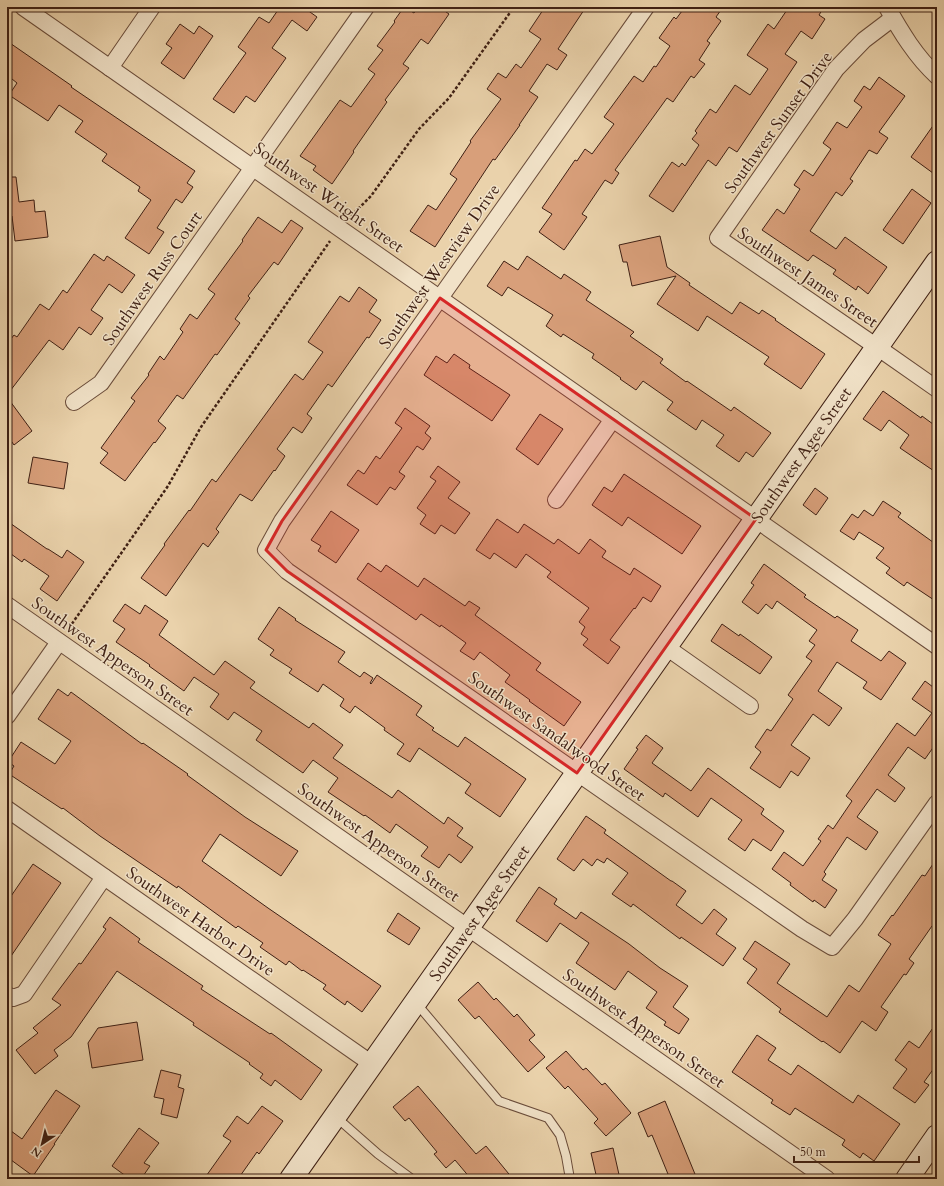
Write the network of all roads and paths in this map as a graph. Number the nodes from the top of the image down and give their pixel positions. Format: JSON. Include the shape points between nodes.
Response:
{"nodes":[{"id":1,"x":24,"y":7,"type":"edge"},
{"id":2,"x":152,"y":7,"type":"edge"},
{"id":3,"x":366,"y":7,"type":"edge"},
{"id":4,"x":514,"y":7,"type":"edge"},
{"id":5,"x":646,"y":7,"type":"edge"},
{"id":6,"x":890,"y":13,"type":"edge"},
{"id":7,"x":110,"y":68,"type":"junction"},
{"id":8,"x":937,"y":76,"type":"edge"},
{"id":9,"x":253,"y":167,"type":"junction"},
{"id":10,"x":339,"y":228,"type":"junction"},
{"id":11,"x":718,"y":238,"type":"joint"},
{"id":12,"x":937,"y":262,"type":"edge"},
{"id":13,"x":440,"y":298,"type":"junction"},
{"id":14,"x":877,"y":347,"type":"junction"},
{"id":15,"x":937,"y":389,"type":"edge"},
{"id":16,"x":74,"y":402,"type":"dead end"},
{"id":17,"x":613,"y":419,"type":"junction"},
{"id":18,"x":556,"y":500,"type":"dead end"},
{"id":19,"x":756,"y":519,"type":"junction"},
{"id":20,"x":266,"y":550,"type":"joint"},
{"id":21,"x":7,"y":605,"type":"edge"},
{"id":22,"x":59,"y":642,"type":"junction"},
{"id":23,"x":937,"y":646,"type":"edge"},
{"id":24,"x":666,"y":647,"type":"junction"},
{"id":25,"x":750,"y":706,"type":"dead end"},
{"id":26,"x":7,"y":716,"type":"edge"},
{"id":27,"x":577,"y":773,"type":"junction"},
{"id":28,"x":937,"y":803,"type":"edge"},
{"id":29,"x":7,"y":809,"type":"edge"},
{"id":30,"x":104,"y":877,"type":"junction"},
{"id":31,"x":468,"y":928,"type":"junction"},
{"id":32,"x":7,"y":995,"type":"edge"},
{"id":33,"x":416,"y":1002,"type":"junction"},
{"id":34,"x":372,"y":1064,"type":"junction"},
{"id":35,"x":336,"y":1116,"type":"junction"},
{"id":36,"x":937,"y":1136,"type":"edge"},
{"id":37,"x":292,"y":1179,"type":"edge"},
{"id":38,"x":412,"y":1179,"type":"edge"},
{"id":39,"x":570,"y":1179,"type":"edge"},
{"id":40,"x":827,"y":1179,"type":"edge"},
{"id":41,"x":907,"y":1179,"type":"edge"}],
"edges":[{"from":1,"to":7,"type":"street","name":"Southwest Wright Street"},
{"from":2,"to":7,"type":"street"},
{"from":3,"to":9,"type":"street","name":"Southwest Russ Court"},
{"from":4,"to":10,"type":"path","via":[[449,98],[419,129],[371,196]]},
{"from":5,"to":13,"type":"street","name":"Southwest Westview Drive"},
{"from":6,"to":8,"type":"street","via":[[913,50]]},
{"from":6,"to":11,"type":"street","name":"Southwest Sunset Drive","via":[[836,69]]},
{"from":7,"to":9,"type":"street","name":"Southwest Wright Street"},
{"from":9,"to":10,"type":"street","name":"Southwest Wright Street"},
{"from":9,"to":16,"type":"street","name":"Southwest Russ Court","via":[[101,383]]},
{"from":10,"to":13,"type":"street","name":"Southwest Wright Street"},
{"from":10,"to":22,"type":"path","via":[[201,428],[168,486]]},
{"from":11,"to":14,"type":"street","name":"Southwest James Street"},
{"from":12,"to":14,"type":"street","name":"Southwest Agee Street"},
{"from":13,"to":17,"type":"street","name":"Southwest Wright Street"},
{"from":13,"to":20,"type":"street","name":"Southwest Westview Drive","via":[[282,521]]},
{"from":14,"to":15,"type":"street","name":"Southwest James Street"},
{"from":14,"to":19,"type":"street","name":"Southwest Agee Street"},
{"from":17,"to":18,"type":"street"},
{"from":17,"to":19,"type":"street","name":"Southwest Wright Street"},
{"from":19,"to":23,"type":"street","name":"Southwest Wright Street"},
{"from":19,"to":24,"type":"street","name":"Southwest Agee Street"},
{"from":20,"to":27,"type":"street","name":"Southwest Sandalwood Street","via":[[287,571]]},
{"from":21,"to":22,"type":"street","name":"Southwest Apperson Street"},
{"from":22,"to":26,"type":"street"},
{"from":22,"to":31,"type":"street","name":"Southwest Apperson Street"},
{"from":24,"to":25,"type":"street"},
{"from":24,"to":27,"type":"street","name":"Southwest Agee Street"},
{"from":27,"to":28,"type":"street","name":"Southwest Sandalwood Street","via":[[802,929],[832,946],[855,919]]},
{"from":27,"to":31,"type":"street","name":"Southwest Agee Street"},
{"from":29,"to":30,"type":"street","name":"Southwest Harbor Drive"},
{"from":30,"to":32,"type":"street","via":[[24,994],[13,998]]},
{"from":30,"to":34,"type":"street","name":"Southwest Harbor Drive"},
{"from":31,"to":33,"type":"street","name":"Southwest Agee Street"},
{"from":31,"to":40,"type":"street","name":"Southwest Apperson Street"},
{"from":33,"to":34,"type":"street","name":"Southwest Agee Street"},
{"from":33,"to":39,"type":"lane","via":[[499,1101],[548,1118],[560,1135]]},
{"from":34,"to":35,"type":"street","name":"Southwest Agee Street"},
{"from":35,"to":37,"type":"street","name":"Southwest Agee Street"},
{"from":35,"to":38,"type":"lane","via":[[378,1154]]},
{"from":36,"to":41,"type":"street"}]}
